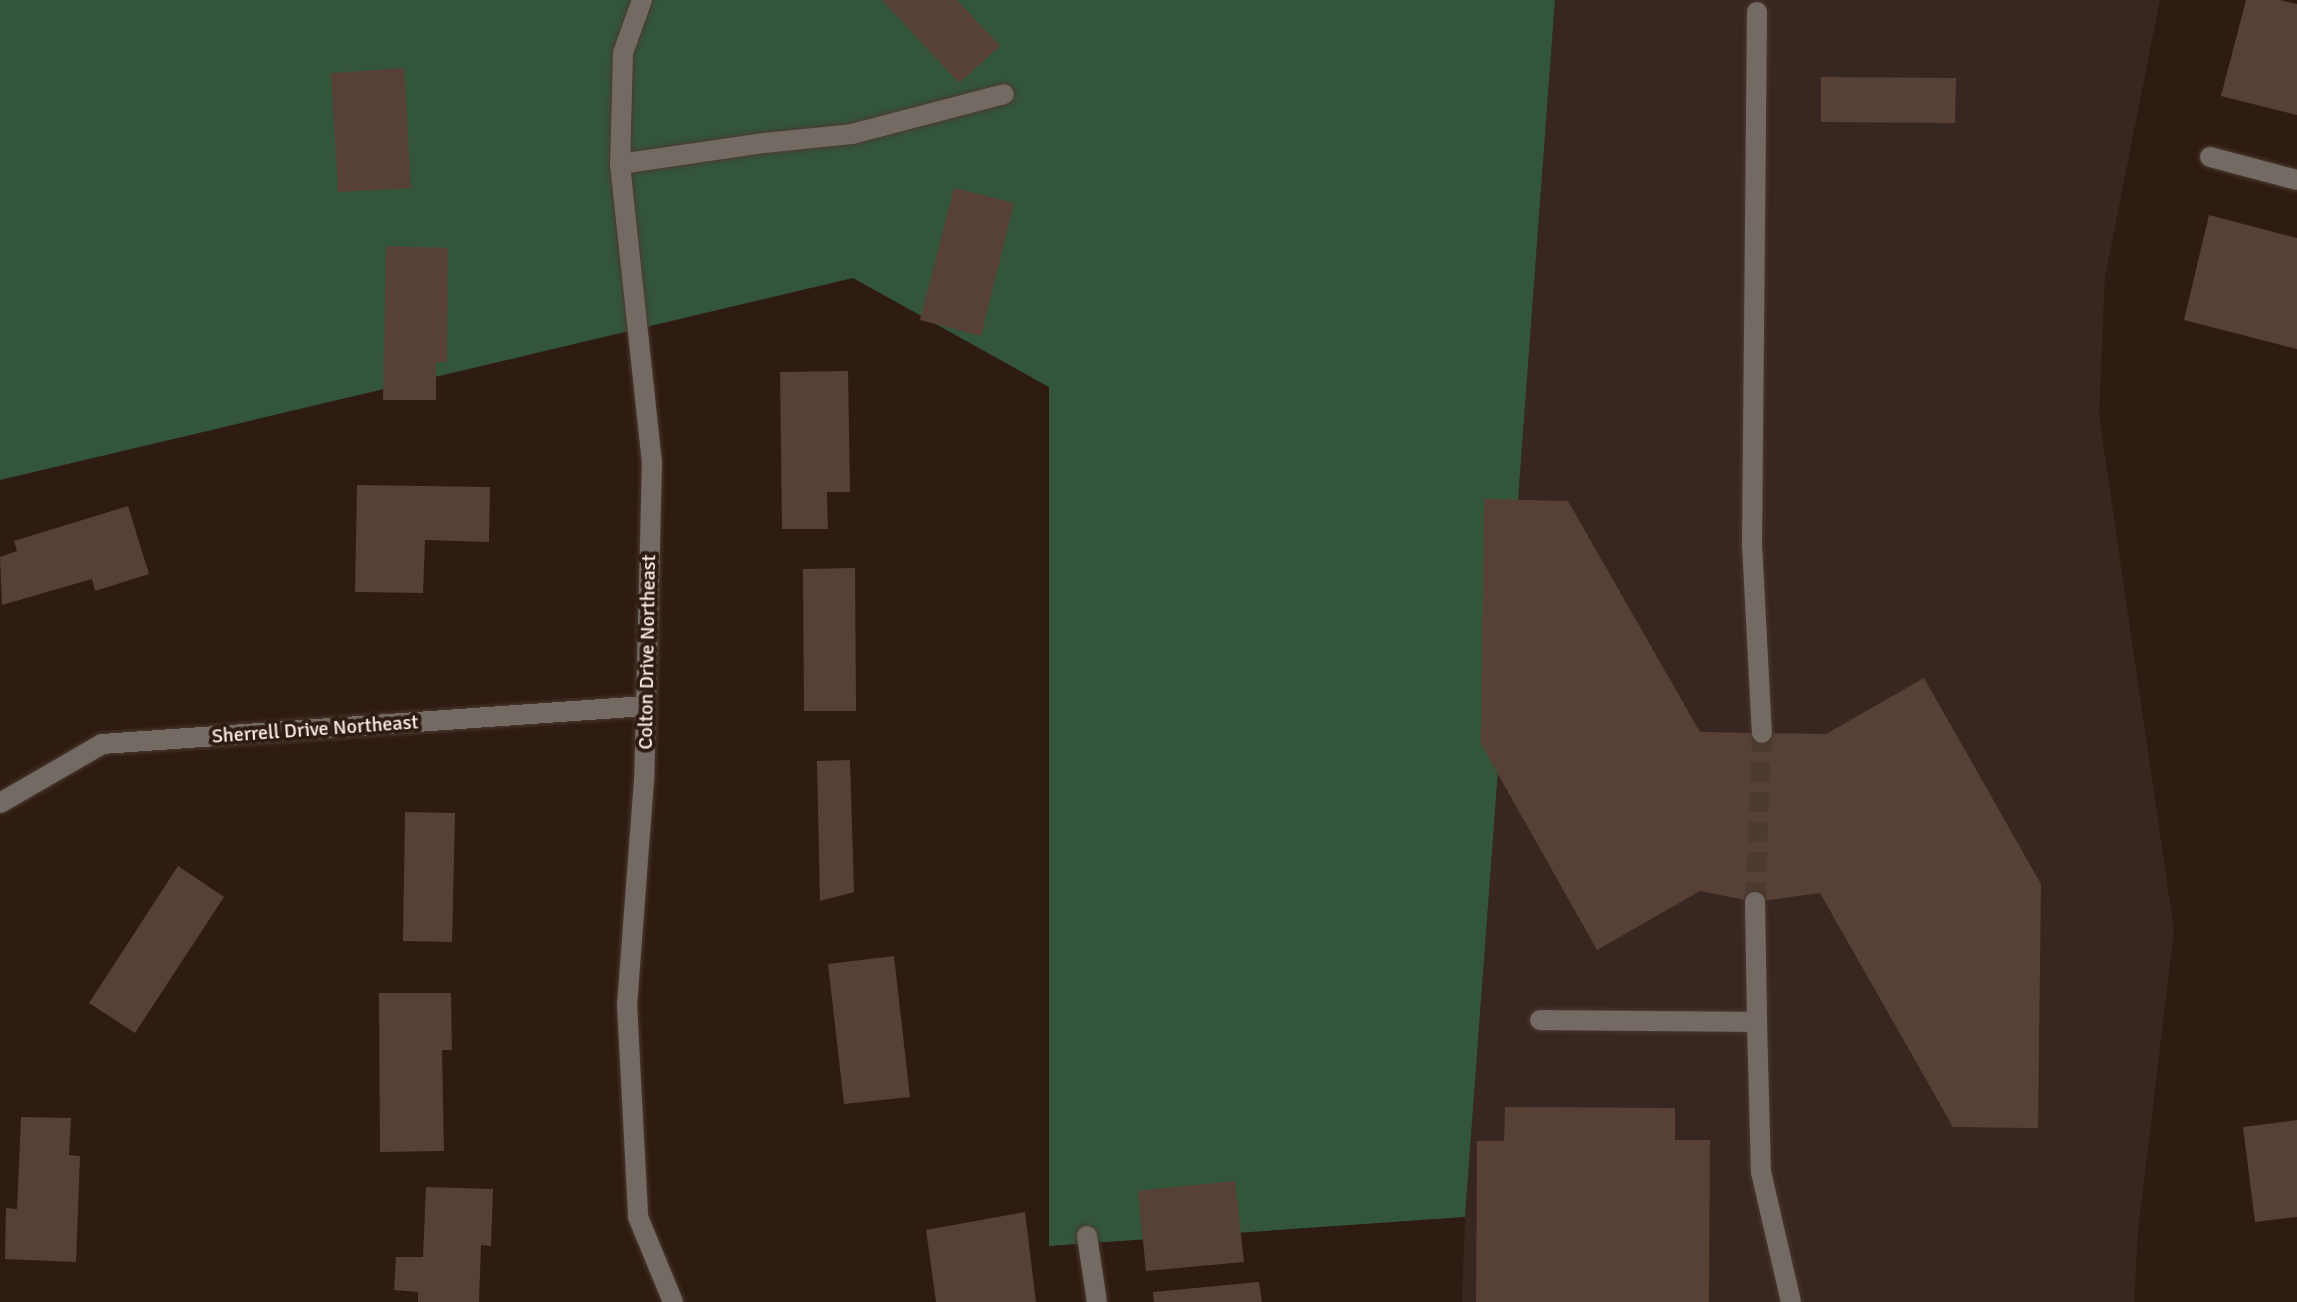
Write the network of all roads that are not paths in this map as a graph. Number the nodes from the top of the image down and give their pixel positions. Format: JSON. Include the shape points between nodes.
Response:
{"nodes":[{"id":1,"x":642,"y":0,"type":"edge"},
{"id":2,"x":1757,"y":12,"type":"dead end"},
{"id":3,"x":1004,"y":94,"type":"dead end"},
{"id":4,"x":2210,"y":157,"type":"dead end"},
{"id":5,"x":620,"y":164,"type":"junction"},
{"id":6,"x":2297,"y":180,"type":"edge"},
{"id":7,"x":645,"y":706,"type":"junction"},
{"id":8,"x":1762,"y":733,"type":"tunnel mouth"},
{"id":9,"x":0,"y":803,"type":"edge"},
{"id":10,"x":1755,"y":902,"type":"tunnel mouth"},
{"id":11,"x":1540,"y":1020,"type":"dead end"},
{"id":12,"x":1757,"y":1022,"type":"junction"},
{"id":13,"x":1087,"y":1236,"type":"dead end"},
{"id":14,"x":673,"y":1302,"type":"edge"},
{"id":15,"x":1097,"y":1302,"type":"edge"},
{"id":16,"x":1791,"y":1302,"type":"edge"}],
"edges":[{"from":1,"to":5,"type":"street","name":"Colton Drive Northeast","via":[[623,53]]},
{"from":2,"to":8,"type":"street","via":[[1752,544]]},
{"from":3,"to":5,"type":"street","via":[[852,134]]},
{"from":4,"to":6,"type":"street"},
{"from":5,"to":7,"type":"street","name":"Colton Drive Northeast","via":[[652,461]]},
{"from":7,"to":9,"type":"street","name":"Sherrell Drive Northeast","via":[[102,744]]},
{"from":7,"to":14,"type":"street","name":"Colton Drive Northeast","via":[[627,1004],[638,1217]]},
{"from":10,"to":12,"type":"street"},
{"from":11,"to":12,"type":"street"},
{"from":12,"to":16,"type":"street","via":[[1761,1172]]},
{"from":13,"to":15,"type":"street"}]}
